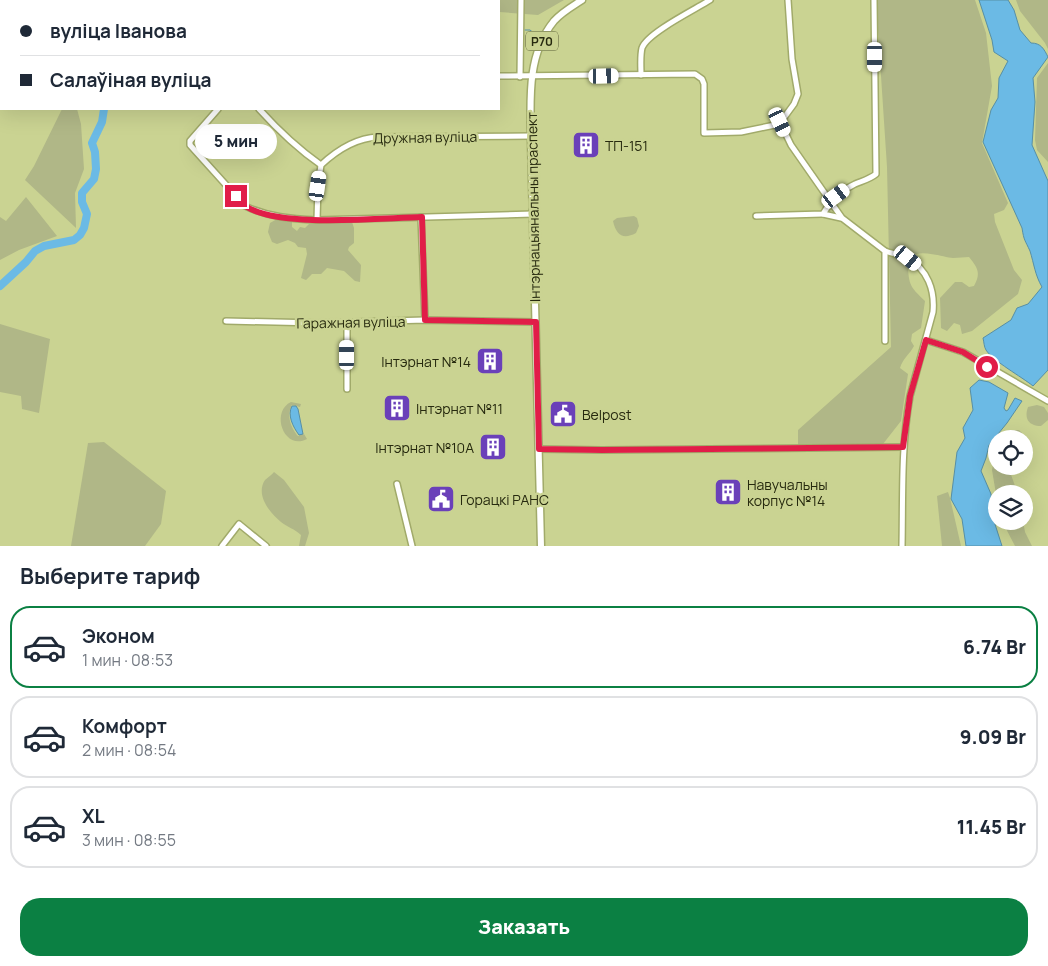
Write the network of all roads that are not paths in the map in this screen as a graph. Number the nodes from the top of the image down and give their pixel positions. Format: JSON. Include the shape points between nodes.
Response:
{"nodes":[{"id":1,"x":521,"y":0,"type":"edge"},
{"id":2,"x":582,"y":0,"type":"edge"},
{"id":3,"x":710,"y":0,"type":"edge"},
{"id":4,"x":788,"y":0,"type":"edge"},
{"id":5,"x":874,"y":0,"type":"edge"},
{"id":6,"x":641,"y":75,"type":"junction"},
{"id":7,"x":500,"y":76,"type":"edge"},
{"id":8,"x":520,"y":77,"type":"junction"},
{"id":9,"x":532,"y":77,"type":"junction"},
{"id":10,"x":217,"y":110,"type":"edge"},
{"id":11,"x":260,"y":110,"type":"edge"},
{"id":12,"x":780,"y":122,"type":"junction"},
{"id":13,"x":531,"y":136,"type":"junction"},
{"id":14,"x":321,"y":165,"type":"junction"},
{"id":15,"x":830,"y":201,"type":"junction"},
{"id":16,"x":533,"y":214,"type":"junction"},
{"id":17,"x":824,"y":214,"type":"junction"},
{"id":18,"x":756,"y":216,"type":"dead end"},
{"id":19,"x":422,"y":217,"type":"junction"},
{"id":20,"x":842,"y":218,"type":"junction"},
{"id":21,"x":317,"y":220,"type":"junction"},
{"id":22,"x":885,"y":251,"type":"junction"},
{"id":23,"x":425,"y":320,"type":"junction"},
{"id":24,"x":226,"y":321,"type":"dead end"},
{"id":25,"x":348,"y":322,"type":"junction"},
{"id":26,"x":536,"y":322,"type":"junction"},
{"id":27,"x":926,"y":340,"type":"junction"},
{"id":28,"x":884,"y":341,"type":"dead end"},
{"id":29,"x":347,"y":389,"type":"dead end"},
{"id":30,"x":1048,"y":401,"type":"edge"},
{"id":31,"x":903,"y":447,"type":"junction"},
{"id":32,"x":539,"y":449,"type":"junction"},
{"id":33,"x":397,"y":484,"type":"dead end"},
{"id":34,"x":222,"y":546,"type":"edge"},
{"id":35,"x":266,"y":546,"type":"edge"},
{"id":36,"x":412,"y":546,"type":"edge"},
{"id":37,"x":541,"y":546,"type":"edge"},
{"id":38,"x":902,"y":546,"type":"edge"}],
"edges":[{"from":1,"to":8,"type":"street"},
{"from":2,"to":9,"type":"main road","number":"Р70","via":[[555,20],[544,36]]},
{"from":3,"to":6,"type":"street","via":[[644,43]]},
{"from":4,"to":12,"type":"street","via":[[798,94]]},
{"from":5,"to":15,"type":"street","via":[[876,174]]},
{"from":6,"to":9,"type":"street"},
{"from":6,"to":12,"type":"street","via":[[695,74],[702,79],[704,134],[756,130]]},
{"from":7,"to":8,"type":"street"},
{"from":8,"to":9,"type":"street"},
{"from":9,"to":13,"type":"main road","name":"Інтэрнацыянальны праспект","number":"Р70"},
{"from":10,"to":21,"type":"street","via":[[190,145],[245,206],[266,214]]},
{"from":11,"to":14,"type":"street","via":[[303,153]]},
{"from":12,"to":15,"type":"street","via":[[791,145]]},
{"from":13,"to":14,"type":"street","name":"Дружная вуліца","via":[[367,138],[344,148]]},
{"from":13,"to":16,"type":"main road","name":"Інтэрнацыянальны праспект","number":"Р70"},
{"from":14,"to":21,"type":"street"},
{"from":15,"to":17,"type":"street"},
{"from":15,"to":20,"type":"street"},
{"from":16,"to":19,"type":"street"},
{"from":16,"to":26,"type":"main road","name":"Інтэрнацыянальны праспект","number":"Р70"},
{"from":17,"to":18,"type":"street"},
{"from":17,"to":20,"type":"street"},
{"from":19,"to":21,"type":"street"},
{"from":19,"to":23,"type":"street"},
{"from":20,"to":22,"type":"street"},
{"from":22,"to":27,"type":"street","via":[[908,258],[919,268],[932,289],[933,312]]},
{"from":22,"to":28,"type":"street"},
{"from":23,"to":25,"type":"street","name":"Гаражная вуліца"},
{"from":23,"to":26,"type":"street","name":"Гаражная вуліца"},
{"from":24,"to":25,"type":"street","name":"Гаражная вуліца"},
{"from":25,"to":29,"type":"street"},
{"from":26,"to":32,"type":"main road","name":"Інтэрнацыянальны праспект","number":"Р70"},
{"from":27,"to":30,"type":"street","via":[[963,352]]},
{"from":27,"to":31,"type":"street","via":[[910,396]]},
{"from":31,"to":32,"type":"street"},
{"from":31,"to":38,"type":"street"},
{"from":32,"to":37,"type":"main road","name":"Інтэрнацыянальны праспект","number":"Р70"},
{"from":33,"to":36,"type":"street"},
{"from":34,"to":35,"type":"street","via":[[239,524]]}]}
